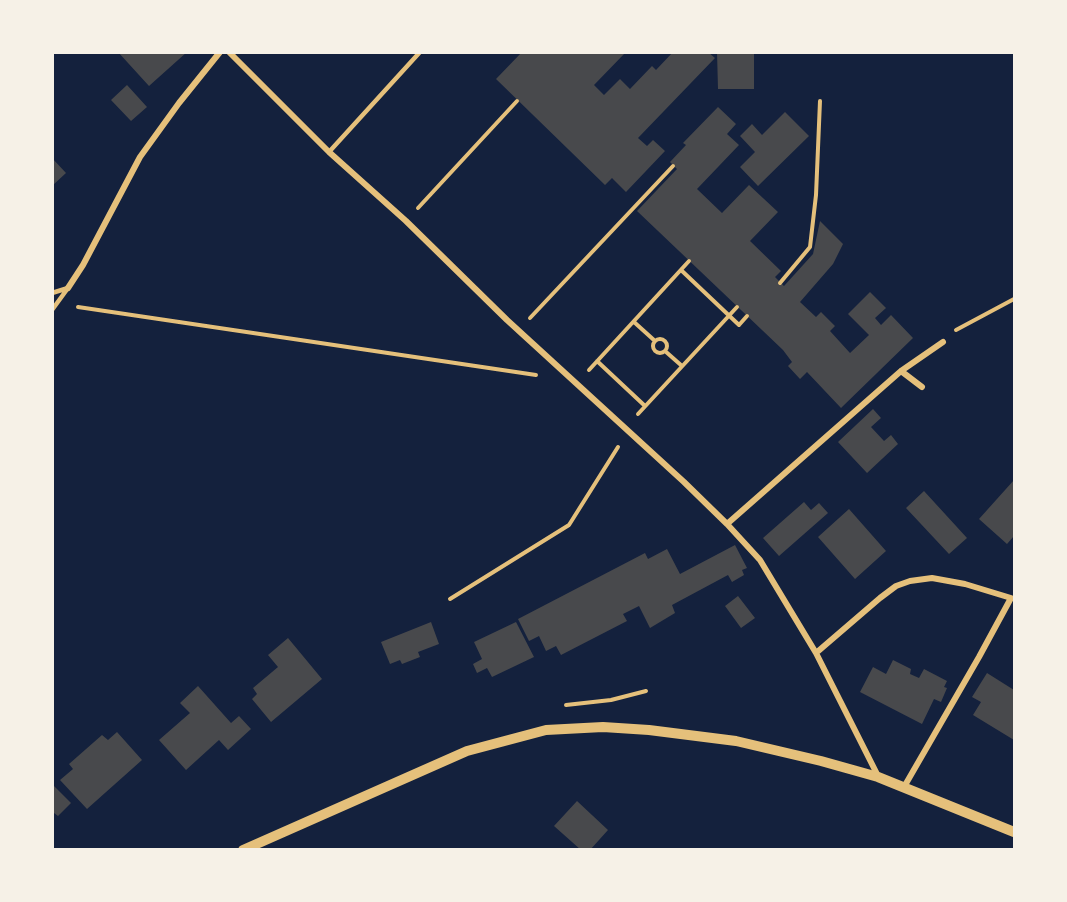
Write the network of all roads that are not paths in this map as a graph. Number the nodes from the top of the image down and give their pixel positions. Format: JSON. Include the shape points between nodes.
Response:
{"nodes":[{"id":1,"x":220,"y":52,"type":"edge"},
{"id":2,"x":229,"y":52,"type":"edge"},
{"id":3,"x":420,"y":52,"type":"edge"},
{"id":4,"x":329,"y":152,"type":"junction"},
{"id":5,"x":68,"y":288,"type":"junction"},
{"id":6,"x":52,"y":293,"type":"edge"},
{"id":7,"x":52,"y":310,"type":"edge"},
{"id":8,"x":941,"y":343,"type":"road end"},
{"id":9,"x":901,"y":371,"type":"junction"},
{"id":10,"x":922,"y":387,"type":"dead end"},
{"id":11,"x":727,"y":524,"type":"junction"},
{"id":12,"x":816,"y":652,"type":"junction"},
{"id":13,"x":878,"y":777,"type":"junction"},
{"id":14,"x":904,"y":787,"type":"junction"},
{"id":15,"x":1014,"y":832,"type":"edge"},
{"id":16,"x":243,"y":849,"type":"edge"}],
"edges":[{"from":1,"to":5,"type":"street","via":[[140,157]]},
{"from":2,"to":4,"type":"street"},
{"from":3,"to":4,"type":"lane"},
{"from":4,"to":11,"type":"street"},
{"from":5,"to":6,"type":"lane"},
{"from":5,"to":7,"type":"lane"},
{"from":8,"to":9,"type":"street"},
{"from":9,"to":10,"type":"street"},
{"from":9,"to":11,"type":"street"},
{"from":11,"to":12,"type":"street","via":[[760,560]]},
{"from":12,"to":13,"type":"street"},
{"from":12,"to":14,"type":"street","via":[[888,592],[910,580],[932,578],[1011,598]]},
{"from":13,"to":14,"type":"street"},
{"from":13,"to":16,"type":"street","via":[[736,741],[603,727],[546,730],[467,751]]},
{"from":14,"to":15,"type":"street"}]}
